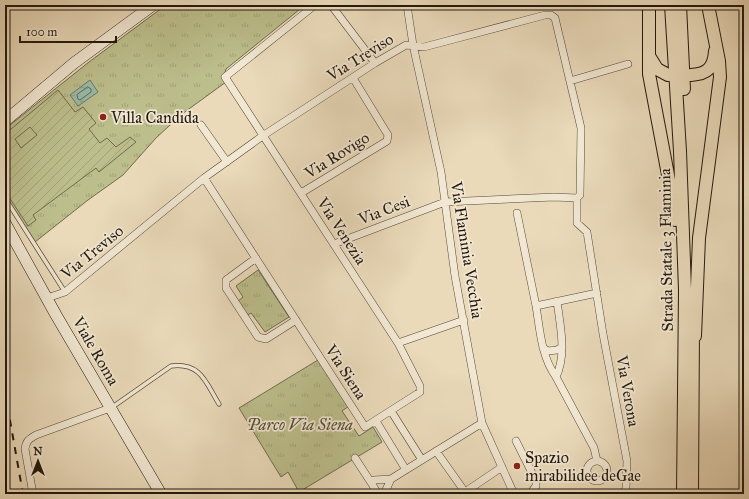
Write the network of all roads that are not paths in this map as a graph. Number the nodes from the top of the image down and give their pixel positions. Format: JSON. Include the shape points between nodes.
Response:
{"nodes":[{"id":1,"x":153,"y":5,"type":"edge"},
{"id":2,"x":315,"y":5,"type":"edge"},
{"id":3,"x":331,"y":5,"type":"edge"},
{"id":4,"x":407,"y":5,"type":"edge"},
{"id":5,"x":649,"y":5,"type":"edge"},
{"id":6,"x":670,"y":5,"type":"edge"},
{"id":7,"x":680,"y":5,"type":"edge"},
{"id":8,"x":708,"y":5,"type":"edge"},
{"id":9,"x":716,"y":43,"type":"junction"},
{"id":10,"x":413,"y":45,"type":"junction"},
{"id":11,"x":649,"y":55,"type":"junction"},
{"id":12,"x":376,"y":63,"type":"junction"},
{"id":13,"x":628,"y":64,"type":"dead end"},
{"id":14,"x":668,"y":75,"type":"dead end"},
{"id":15,"x":691,"y":75,"type":"dead end"},
{"id":16,"x":353,"y":78,"type":"junction"},
{"id":17,"x":570,"y":81,"type":"junction"},
{"id":18,"x":5,"y":120,"type":"edge"},
{"id":19,"x":201,"y":125,"type":"dead end"},
{"id":20,"x":264,"y":135,"type":"junction"},
{"id":21,"x":227,"y":162,"type":"junction"},
{"id":22,"x":204,"y":178,"type":"junction"},
{"id":23,"x":301,"y":194,"type":"junction"},
{"id":24,"x":5,"y":198,"type":"edge"},
{"id":25,"x":577,"y":198,"type":"junction"},
{"id":26,"x":445,"y":202,"type":"junction"},
{"id":27,"x":517,"y":213,"type":"dead end"},
{"id":28,"x":5,"y":223,"type":"edge"},
{"id":29,"x":334,"y":244,"type":"junction"},
{"id":30,"x":256,"y":258,"type":"junction"},
{"id":31,"x":65,"y":292,"type":"junction"},
{"id":32,"x":597,"y":293,"type":"junction"},
{"id":33,"x":47,"y":298,"type":"junction"},
{"id":34,"x":556,"y":301,"type":"junction"},
{"id":35,"x":536,"y":306,"type":"junction"},
{"id":36,"x":296,"y":320,"type":"junction"},
{"id":37,"x":464,"y":320,"type":"junction"},
{"id":38,"x":398,"y":342,"type":"junction"},
{"id":39,"x":562,"y":347,"type":"junction"},
{"id":40,"x":543,"y":348,"type":"junction"},
{"id":41,"x":689,"y":357,"type":"junction"},
{"id":42,"x":556,"y":377,"type":"junction"},
{"id":43,"x":219,"y":404,"type":"dead end"},
{"id":44,"x":110,"y":408,"type":"junction"},
{"id":45,"x":391,"y":411,"type":"junction"},
{"id":46,"x":383,"y":416,"type":"joint"},
{"id":47,"x":376,"y":420,"type":"junction"},
{"id":48,"x":482,"y":423,"type":"junction"},
{"id":49,"x":516,"y":441,"type":"dead end"},
{"id":50,"x":436,"y":451,"type":"junction"},
{"id":51,"x":355,"y":458,"type":"dead end"},
{"id":52,"x":422,"y":460,"type":"junction"},
{"id":53,"x":597,"y":461,"type":"dead end"},
{"id":54,"x":502,"y":467,"type":"junction"},
{"id":55,"x":406,"y":470,"type":"junction"},
{"id":56,"x":391,"y":479,"type":"junction"},
{"id":57,"x":372,"y":484,"type":"junction"},
{"id":58,"x":465,"y":493,"type":"edge"},
{"id":59,"x":33,"y":494,"type":"edge"},
{"id":60,"x":161,"y":494,"type":"edge"},
{"id":61,"x":378,"y":494,"type":"edge"},
{"id":62,"x":384,"y":494,"type":"edge"},
{"id":63,"x":514,"y":494,"type":"edge"},
{"id":64,"x":530,"y":494,"type":"edge"},
{"id":65,"x":624,"y":494,"type":"edge"},
{"id":66,"x":683,"y":494,"type":"edge"},
{"id":67,"x":692,"y":494,"type":"edge"}],
"edges":[{"from":1,"to":18,"type":"main road"},
{"from":2,"to":20,"type":"street","name":"Via Venezia","via":[[225,77]]},
{"from":3,"to":12,"type":"street"},
{"from":4,"to":10,"type":"street","name":"Via Flaminia Vecchia"},
{"from":5,"to":11,"type":"highway"},
{"from":6,"to":41,"type":"highway","name":"Strada Statale 3 Flaminia","via":[[680,151],[684,290]]},
{"from":7,"to":41,"type":"highway","name":"Strada Statale 3 Flaminia","via":[[689,182]]},
{"from":8,"to":9,"type":"highway"},
{"from":9,"to":15,"type":"highway","via":[[712,66],[704,72]]},
{"from":9,"to":41,"type":"highway","via":[[720,77],[699,238]]},
{"from":10,"to":12,"type":"street","name":"Via Treviso","via":[[406,45]]},
{"from":10,"to":17,"type":"street","name":"Via Treviso","via":[[424,47],[550,15],[555,18]]},
{"from":10,"to":26,"type":"street","name":"Via Flaminia Vecchia","via":[[441,172]]},
{"from":11,"to":14,"type":"highway","via":[[657,69]]},
{"from":11,"to":41,"type":"highway","via":[[654,102],[675,212],[680,320]]},
{"from":12,"to":16,"type":"street","name":"Via Treviso"},
{"from":13,"to":17,"type":"street"},
{"from":16,"to":20,"type":"street","name":"Via Treviso"},
{"from":16,"to":23,"type":"street","name":"Via Rovigo","via":[[388,135],[387,141]]},
{"from":17,"to":25,"type":"street","name":"Via Treviso","via":[[581,128],[580,195]]},
{"from":19,"to":21,"type":"street"},
{"from":20,"to":21,"type":"street","name":"Via Treviso"},
{"from":20,"to":23,"type":"street","name":"Via Venezia"},
{"from":21,"to":22,"type":"street","name":"Via Treviso"},
{"from":22,"to":30,"type":"street","name":"Via Siena"},
{"from":22,"to":31,"type":"street","name":"Via Treviso"},
{"from":23,"to":29,"type":"street","name":"Via Venezia"},
{"from":24,"to":31,"type":"lane"},
{"from":25,"to":26,"type":"street"},
{"from":25,"to":32,"type":"street","name":"Via Verona","via":[[577,223],[588,232]]},
{"from":26,"to":29,"type":"street","name":"Via Cesi"},
{"from":26,"to":37,"type":"street","name":"Via Flaminia Vecchia"},
{"from":27,"to":35,"type":"street"},
{"from":28,"to":33,"type":"main road","name":"Viale Roma"},
{"from":29,"to":38,"type":"street","name":"Via Venezia"},
{"from":30,"to":36,"type":"street","name":"Via Siena"},
{"from":30,"to":36,"type":"street","via":[[226,280],[226,288],[258,337],[266,340]]},
{"from":31,"to":33,"type":"street","name":"Via Treviso"},
{"from":32,"to":34,"type":"street"},
{"from":32,"to":65,"type":"street","name":"Via Verona","via":[[627,461]]},
{"from":33,"to":44,"type":"main road","name":"Viale Roma"},
{"from":34,"to":35,"type":"street"},
{"from":34,"to":39,"type":"street"},
{"from":35,"to":40,"type":"street"},
{"from":36,"to":47,"type":"street","name":"Via Siena","via":[[365,427]]},
{"from":37,"to":38,"type":"street"},
{"from":37,"to":48,"type":"street","name":"Via Flaminia Vecchia"},
{"from":38,"to":45,"type":"street","name":"Via Venezia","via":[[420,386],[420,392]]},
{"from":39,"to":40,"type":"street","via":[[548,351]]},
{"from":39,"to":42,"type":"street"},
{"from":40,"to":42,"type":"street","via":[[549,368]]},
{"from":41,"to":66,"type":"highway","name":"Strada Statale 3 Flaminia"},
{"from":41,"to":67,"type":"highway","name":"Strada Statale 3 Flaminia"},
{"from":42,"to":53,"type":"street","via":[[594,448]]},
{"from":43,"to":44,"type":"lane","via":[[201,373],[196,369],[179,365],[171,366]]},
{"from":44,"to":59,"type":"street","via":[[29,439],[25,449]]},
{"from":44,"to":60,"type":"main road","name":"Viale Roma"},
{"from":45,"to":46,"type":"street","name":"Via Venezia"},
{"from":45,"to":52,"type":"street"},
{"from":46,"to":47,"type":"street","name":"Via Siena"},
{"from":47,"to":55,"type":"street"},
{"from":48,"to":50,"type":"street"},
{"from":48,"to":54,"type":"street","name":"Via Flaminia Vecchia"},
{"from":49,"to":64,"type":"street","via":[[536,481],[536,486]]},
{"from":50,"to":52,"type":"street"},
{"from":50,"to":58,"type":"street"},
{"from":51,"to":57,"type":"street"},
{"from":52,"to":55,"type":"street"},
{"from":54,"to":58,"type":"street"},
{"from":54,"to":63,"type":"street","name":"Via Flaminia Vecchia"},
{"from":55,"to":56,"type":"street"},
{"from":56,"to":57,"type":"street","via":[[374,480]]},
{"from":56,"to":62,"type":"street"},
{"from":57,"to":61,"type":"street"}]}
